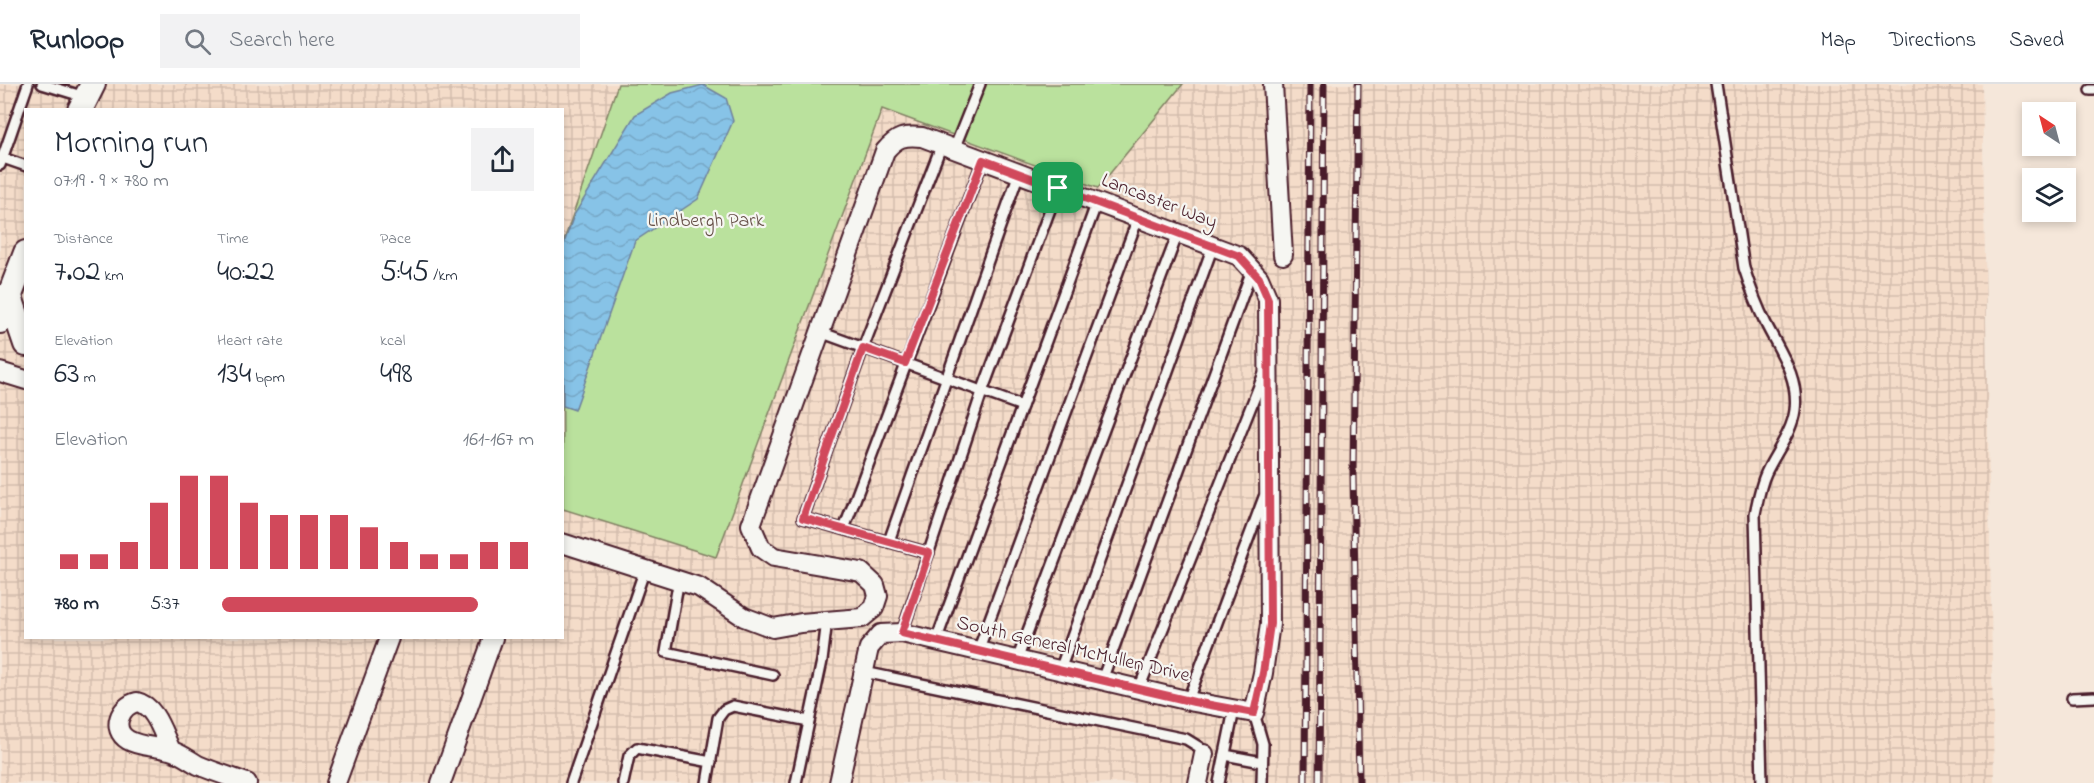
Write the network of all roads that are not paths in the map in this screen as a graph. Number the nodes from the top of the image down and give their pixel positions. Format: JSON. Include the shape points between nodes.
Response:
{"nodes":[{"id":1,"x":28,"y":84,"type":"edge"},
{"id":2,"x":42,"y":84,"type":"edge"},
{"id":3,"x":980,"y":84,"type":"edge"},
{"id":4,"x":1273,"y":84,"type":"edge"},
{"id":5,"x":1716,"y":84,"type":"edge"},
{"id":6,"x":86,"y":94,"type":"edge"},
{"id":7,"x":948,"y":147,"type":"junction"},
{"id":8,"x":1,"y":160,"type":"edge"},
{"id":9,"x":983,"y":160,"type":"junction"},
{"id":10,"x":24,"y":166,"type":"edge"},
{"id":11,"x":1019,"y":173,"type":"junction"},
{"id":12,"x":1058,"y":188,"type":"junction"},
{"id":13,"x":1097,"y":202,"type":"junction"},
{"id":14,"x":1138,"y":218,"type":"junction"},
{"id":15,"x":1178,"y":233,"type":"junction"},
{"id":16,"x":1213,"y":246,"type":"junction"},
{"id":17,"x":1283,"y":255,"type":"dead end"},
{"id":18,"x":24,"y":257,"type":"edge"},
{"id":19,"x":1252,"y":270,"type":"junction"},
{"id":20,"x":5,"y":297,"type":"edge"},
{"id":21,"x":0,"y":321,"type":"edge"},
{"id":22,"x":820,"y":332,"type":"junction"},
{"id":23,"x":24,"y":340,"type":"edge"},
{"id":24,"x":863,"y":348,"type":"junction"},
{"id":25,"x":1269,"y":362,"type":"junction"},
{"id":26,"x":905,"y":363,"type":"junction"},
{"id":27,"x":0,"y":372,"type":"edge"},
{"id":28,"x":24,"y":379,"type":"edge"},
{"id":29,"x":947,"y":379,"type":"junction"},
{"id":30,"x":982,"y":392,"type":"junction"},
{"id":31,"x":1022,"y":406,"type":"junction"},
{"id":32,"x":1269,"y":483,"type":"junction"},
{"id":33,"x":844,"y":529,"type":"junction"},
{"id":34,"x":890,"y":541,"type":"junction"},
{"id":35,"x":564,"y":544,"type":"edge"},
{"id":36,"x":929,"y":553,"type":"junction"},
{"id":37,"x":645,"y":569,"type":"junction"},
{"id":38,"x":679,"y":579,"type":"junction"},
{"id":39,"x":827,"y":620,"type":"junction"},
{"id":40,"x":902,"y":633,"type":"junction"},
{"id":41,"x":389,"y":639,"type":"edge"},
{"id":42,"x":493,"y":639,"type":"edge"},
{"id":43,"x":936,"y":641,"type":"junction"},
{"id":44,"x":978,"y":651,"type":"junction"},
{"id":45,"x":1017,"y":660,"type":"junction"},
{"id":46,"x":1060,"y":670,"type":"junction"},
{"id":47,"x":864,"y":672,"type":"junction"},
{"id":48,"x":772,"y":675,"type":"dead end"},
{"id":49,"x":1102,"y":680,"type":"junction"},
{"id":50,"x":1139,"y":689,"type":"junction"},
{"id":51,"x":2094,"y":697,"type":"edge"},
{"id":52,"x":2072,"y":698,"type":"dead end"},
{"id":53,"x":1188,"y":700,"type":"junction"},
{"id":54,"x":1234,"y":710,"type":"junction"},
{"id":55,"x":1254,"y":713,"type":"junction"},
{"id":56,"x":809,"y":721,"type":"junction"},
{"id":57,"x":171,"y":750,"type":"dead end"},
{"id":58,"x":1204,"y":754,"type":"joint"},
{"id":59,"x":1225,"y":756,"type":"junction"},
{"id":60,"x":711,"y":762,"type":"junction"},
{"id":61,"x":1262,"y":762,"type":"junction"},
{"id":62,"x":247,"y":783,"type":"edge"},
{"id":63,"x":336,"y":783,"type":"edge"},
{"id":64,"x":441,"y":783,"type":"edge"},
{"id":65,"x":571,"y":783,"type":"edge"},
{"id":66,"x":623,"y":783,"type":"edge"},
{"id":67,"x":707,"y":783,"type":"edge"},
{"id":68,"x":796,"y":783,"type":"edge"},
{"id":69,"x":839,"y":783,"type":"edge"},
{"id":70,"x":1198,"y":783,"type":"edge"},
{"id":71,"x":1219,"y":783,"type":"edge"},
{"id":72,"x":1262,"y":783,"type":"edge"},
{"id":73,"x":1762,"y":783,"type":"edge"}],
"edges":[{"from":1,"to":8,"type":"lane"},
{"from":2,"to":6,"type":"lane"},
{"from":3,"to":7,"type":"lane"},
{"from":4,"to":17,"type":"street"},
{"from":5,"to":73,"type":"lane","via":[[1744,268],[1790,369],[1794,390],[1795,410],[1766,472],[1755,514]]},
{"from":7,"to":9,"type":"street","name":"Lancaster Way"},
{"from":7,"to":22,"type":"street","name":"Lancaster Way","via":[[922,137],[906,136],[885,151]]},
{"from":7,"to":24,"type":"lane"},
{"from":8,"to":10,"type":"lane"},
{"from":9,"to":11,"type":"street","name":"Lancaster Way"},
{"from":9,"to":26,"type":"lane"},
{"from":11,"to":12,"type":"street","name":"Lancaster Way"},
{"from":11,"to":29,"type":"lane"},
{"from":12,"to":13,"type":"street","name":"Lancaster Way"},
{"from":12,"to":30,"type":"lane"},
{"from":13,"to":14,"type":"street","name":"Lancaster Way"},
{"from":13,"to":31,"type":"lane"},
{"from":14,"to":15,"type":"street","name":"Lancaster Way"},
{"from":14,"to":44,"type":"lane"},
{"from":15,"to":16,"type":"street","name":"Lancaster Way"},
{"from":15,"to":45,"type":"lane"},
{"from":16,"to":19,"type":"street","name":"Lancaster Way","via":[[1239,256]]},
{"from":16,"to":46,"type":"lane"},
{"from":18,"to":20,"type":"main road"},
{"from":19,"to":25,"type":"street","name":"Lancaster Way","via":[[1268,299]]},
{"from":19,"to":49,"type":"lane"},
{"from":20,"to":21,"type":"main road"},
{"from":20,"to":23,"type":"main road"},
{"from":22,"to":24,"type":"lane"},
{"from":22,"to":39,"type":"street","name":"Lancaster Way","via":[[751,525],[761,548],[774,557],[861,572],[875,585],[878,596],[874,608],[862,618]]},
{"from":24,"to":26,"type":"lane"},
{"from":24,"to":33,"type":"lane","via":[[803,518]]},
{"from":25,"to":32,"type":"street","name":"Lancaster Way"},
{"from":25,"to":50,"type":"lane"},
{"from":26,"to":29,"type":"lane"},
{"from":26,"to":33,"type":"lane"},
{"from":27,"to":28,"type":"street"},
{"from":29,"to":30,"type":"lane"},
{"from":29,"to":34,"type":"lane"},
{"from":30,"to":31,"type":"lane"},
{"from":30,"to":36,"type":"lane"},
{"from":31,"to":43,"type":"lane"},
{"from":32,"to":53,"type":"lane"},
{"from":32,"to":55,"type":"street","name":"Lancaster Way","via":[[1270,624]]},
{"from":33,"to":34,"type":"lane"},
{"from":34,"to":36,"type":"lane"},
{"from":35,"to":37,"type":"street"},
{"from":36,"to":40,"type":"lane"},
{"from":37,"to":38,"type":"street"},
{"from":37,"to":65,"type":"lane"},
{"from":38,"to":39,"type":"street","via":[[699,587],[744,617],[773,628]]},
{"from":38,"to":48,"type":"lane","via":[[666,652]]},
{"from":39,"to":56,"type":"lane"},
{"from":40,"to":43,"type":"street","name":"South General McMullen Drive"},
{"from":40,"to":47,"type":"street","name":"South General McMullen Drive","via":[[881,634],[869,648]]},
{"from":41,"to":63,"type":"street"},
{"from":42,"to":64,"type":"street"},
{"from":43,"to":44,"type":"street","name":"South General McMullen Drive"},
{"from":44,"to":45,"type":"street","name":"South General McMullen Drive"},
{"from":45,"to":46,"type":"street","name":"South General McMullen Drive"},
{"from":46,"to":49,"type":"street","name":"South General McMullen Drive"},
{"from":47,"to":58,"type":"lane","via":[[1186,739]]},
{"from":47,"to":69,"type":"street"},
{"from":49,"to":50,"type":"street","name":"South General McMullen Drive"},
{"from":50,"to":53,"type":"street","name":"South General McMullen Drive"},
{"from":51,"to":52,"type":"lane"},
{"from":53,"to":54,"type":"street","name":"South General McMullen Drive"},
{"from":54,"to":55,"type":"street","name":"South General McMullen Drive"},
{"from":54,"to":59,"type":"lane"},
{"from":55,"to":61,"type":"lane","via":[[1263,744]]},
{"from":56,"to":60,"type":"lane","via":[[733,706],[718,718]]},
{"from":56,"to":68,"type":"lane"},
{"from":57,"to":62,"type":"street"},
{"from":58,"to":70,"type":"street"},
{"from":59,"to":61,"type":"lane"},
{"from":59,"to":71,"type":"lane"},
{"from":60,"to":66,"type":"lane","via":[[637,748],[629,756]]},
{"from":60,"to":67,"type":"lane"},
{"from":61,"to":72,"type":"lane"}]}
